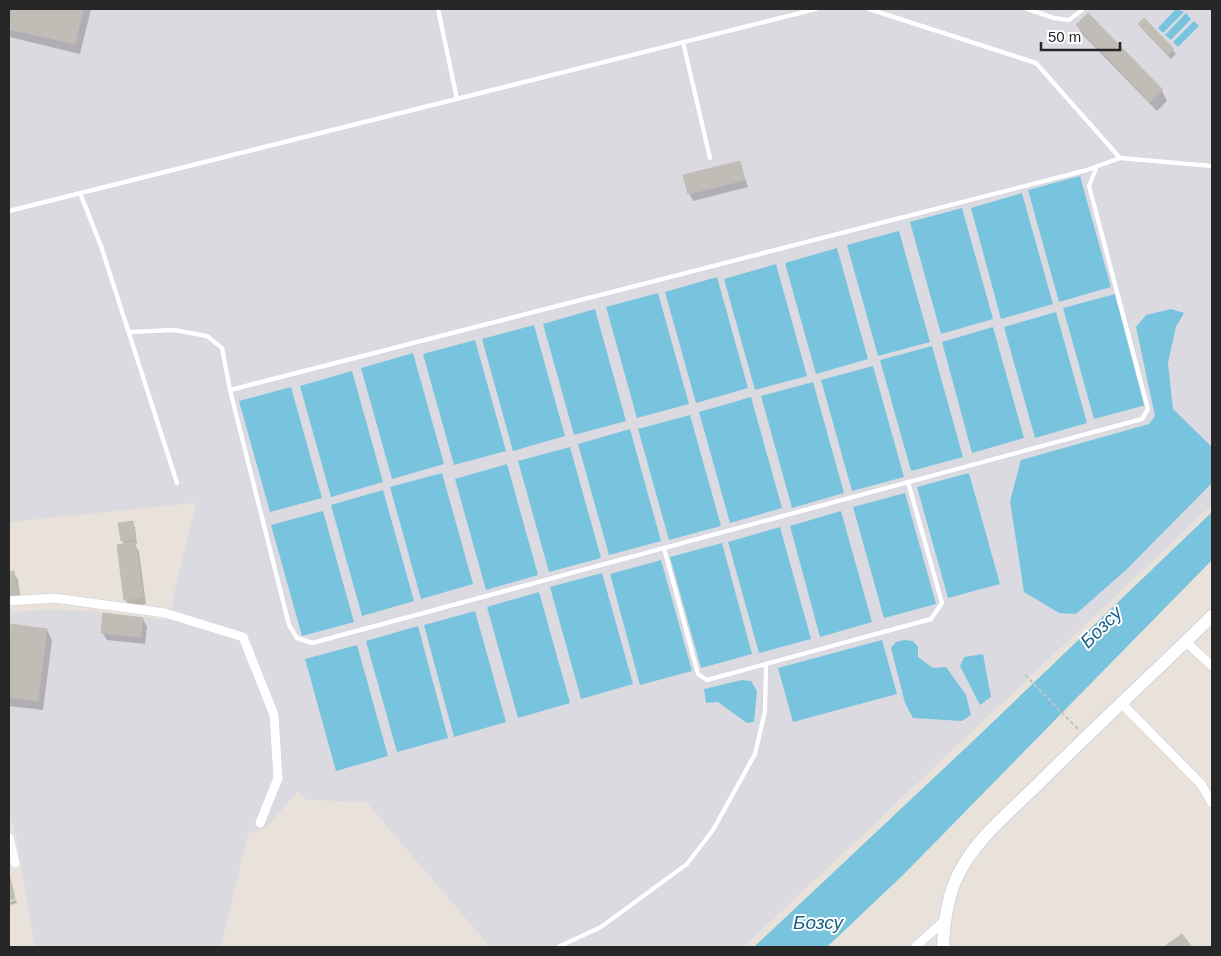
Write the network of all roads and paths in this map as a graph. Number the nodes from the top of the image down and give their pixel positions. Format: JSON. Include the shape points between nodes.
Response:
{"nodes":[{"id":1,"x":438,"y":9,"type":"edge"},
{"id":2,"x":816,"y":9,"type":"edge"},
{"id":3,"x":869,"y":9,"type":"edge"},
{"id":4,"x":1026,"y":9,"type":"edge"},
{"id":5,"x":1083,"y":9,"type":"edge"},
{"id":6,"x":683,"y":42,"type":"junction"},
{"id":7,"x":457,"y":99,"type":"junction"},
{"id":8,"x":710,"y":158,"type":"dead end"},
{"id":9,"x":1120,"y":158,"type":"junction"},
{"id":10,"x":1097,"y":166,"type":"junction"},
{"id":11,"x":1212,"y":166,"type":"edge"},
{"id":12,"x":80,"y":193,"type":"junction"},
{"id":13,"x":9,"y":211,"type":"edge"},
{"id":14,"x":129,"y":332,"type":"junction"},
{"id":15,"x":230,"y":390,"type":"junction"},
{"id":16,"x":908,"y":482,"type":"junction"},
{"id":17,"x":177,"y":483,"type":"dead end"},
{"id":18,"x":664,"y":548,"type":"junction"},
{"id":19,"x":9,"y":601,"type":"edge"},
{"id":20,"x":1212,"y":616,"type":"edge"},
{"id":21,"x":1186,"y":642,"type":"junction"},
{"id":22,"x":766,"y":665,"type":"junction"},
{"id":23,"x":1212,"y":666,"type":"edge"},
{"id":24,"x":1026,"y":675,"type":"dead end"},
{"id":25,"x":1121,"y":704,"type":"junction"},
{"id":26,"x":1072,"y":723,"type":"dead end"},
{"id":27,"x":1212,"y":803,"type":"edge"},
{"id":28,"x":260,"y":823,"type":"dead end"},
{"id":29,"x":9,"y":837,"type":"edge"},
{"id":30,"x":16,"y":863,"type":"dead end"},
{"id":31,"x":945,"y":920,"type":"junction"},
{"id":32,"x":558,"y":947,"type":"edge"},
{"id":33,"x":915,"y":947,"type":"edge"},
{"id":34,"x":943,"y":947,"type":"edge"}],
"edges":[{"from":1,"to":7,"type":"lane"},
{"from":2,"to":6,"type":"lane"},
{"from":3,"to":9,"type":"lane","via":[[1036,63]]},
{"from":4,"to":5,"type":"lane","via":[[1069,20]]},
{"from":6,"to":7,"type":"lane"},
{"from":6,"to":8,"type":"lane"},
{"from":7,"to":12,"type":"lane"},
{"from":9,"to":10,"type":"lane"},
{"from":9,"to":11,"type":"lane"},
{"from":10,"to":15,"type":"lane"},
{"from":10,"to":16,"type":"lane","via":[[1089,186],[1148,409],[1142,419]]},
{"from":12,"to":13,"type":"lane"},
{"from":12,"to":14,"type":"lane"},
{"from":14,"to":15,"type":"lane","via":[[174,330],[207,336],[222,348]]},
{"from":14,"to":17,"type":"lane"},
{"from":15,"to":18,"type":"lane","via":[[289,624],[297,638],[312,643]]},
{"from":16,"to":18,"type":"lane"},
{"from":16,"to":22,"type":"lane","via":[[942,603],[931,619]]},
{"from":18,"to":22,"type":"lane","via":[[698,674],[707,680]]},
{"from":19,"to":28,"type":"street","via":[[54,598],[165,613],[243,637],[274,715],[278,778]]},
{"from":20,"to":21,"type":"main road"},
{"from":21,"to":23,"type":"street"},
{"from":21,"to":25,"type":"main road"},
{"from":22,"to":32,"type":"lane","via":[[765,711],[755,754],[713,830],[687,864],[601,927]]},
{"from":24,"to":26,"type":"path"},
{"from":25,"to":27,"type":"street","via":[[1201,784]]},
{"from":25,"to":31,"type":"main road","via":[[980,842],[959,873],[951,891]]},
{"from":29,"to":30,"type":"street"},
{"from":31,"to":33,"type":"street"},
{"from":31,"to":34,"type":"main road"}]}
